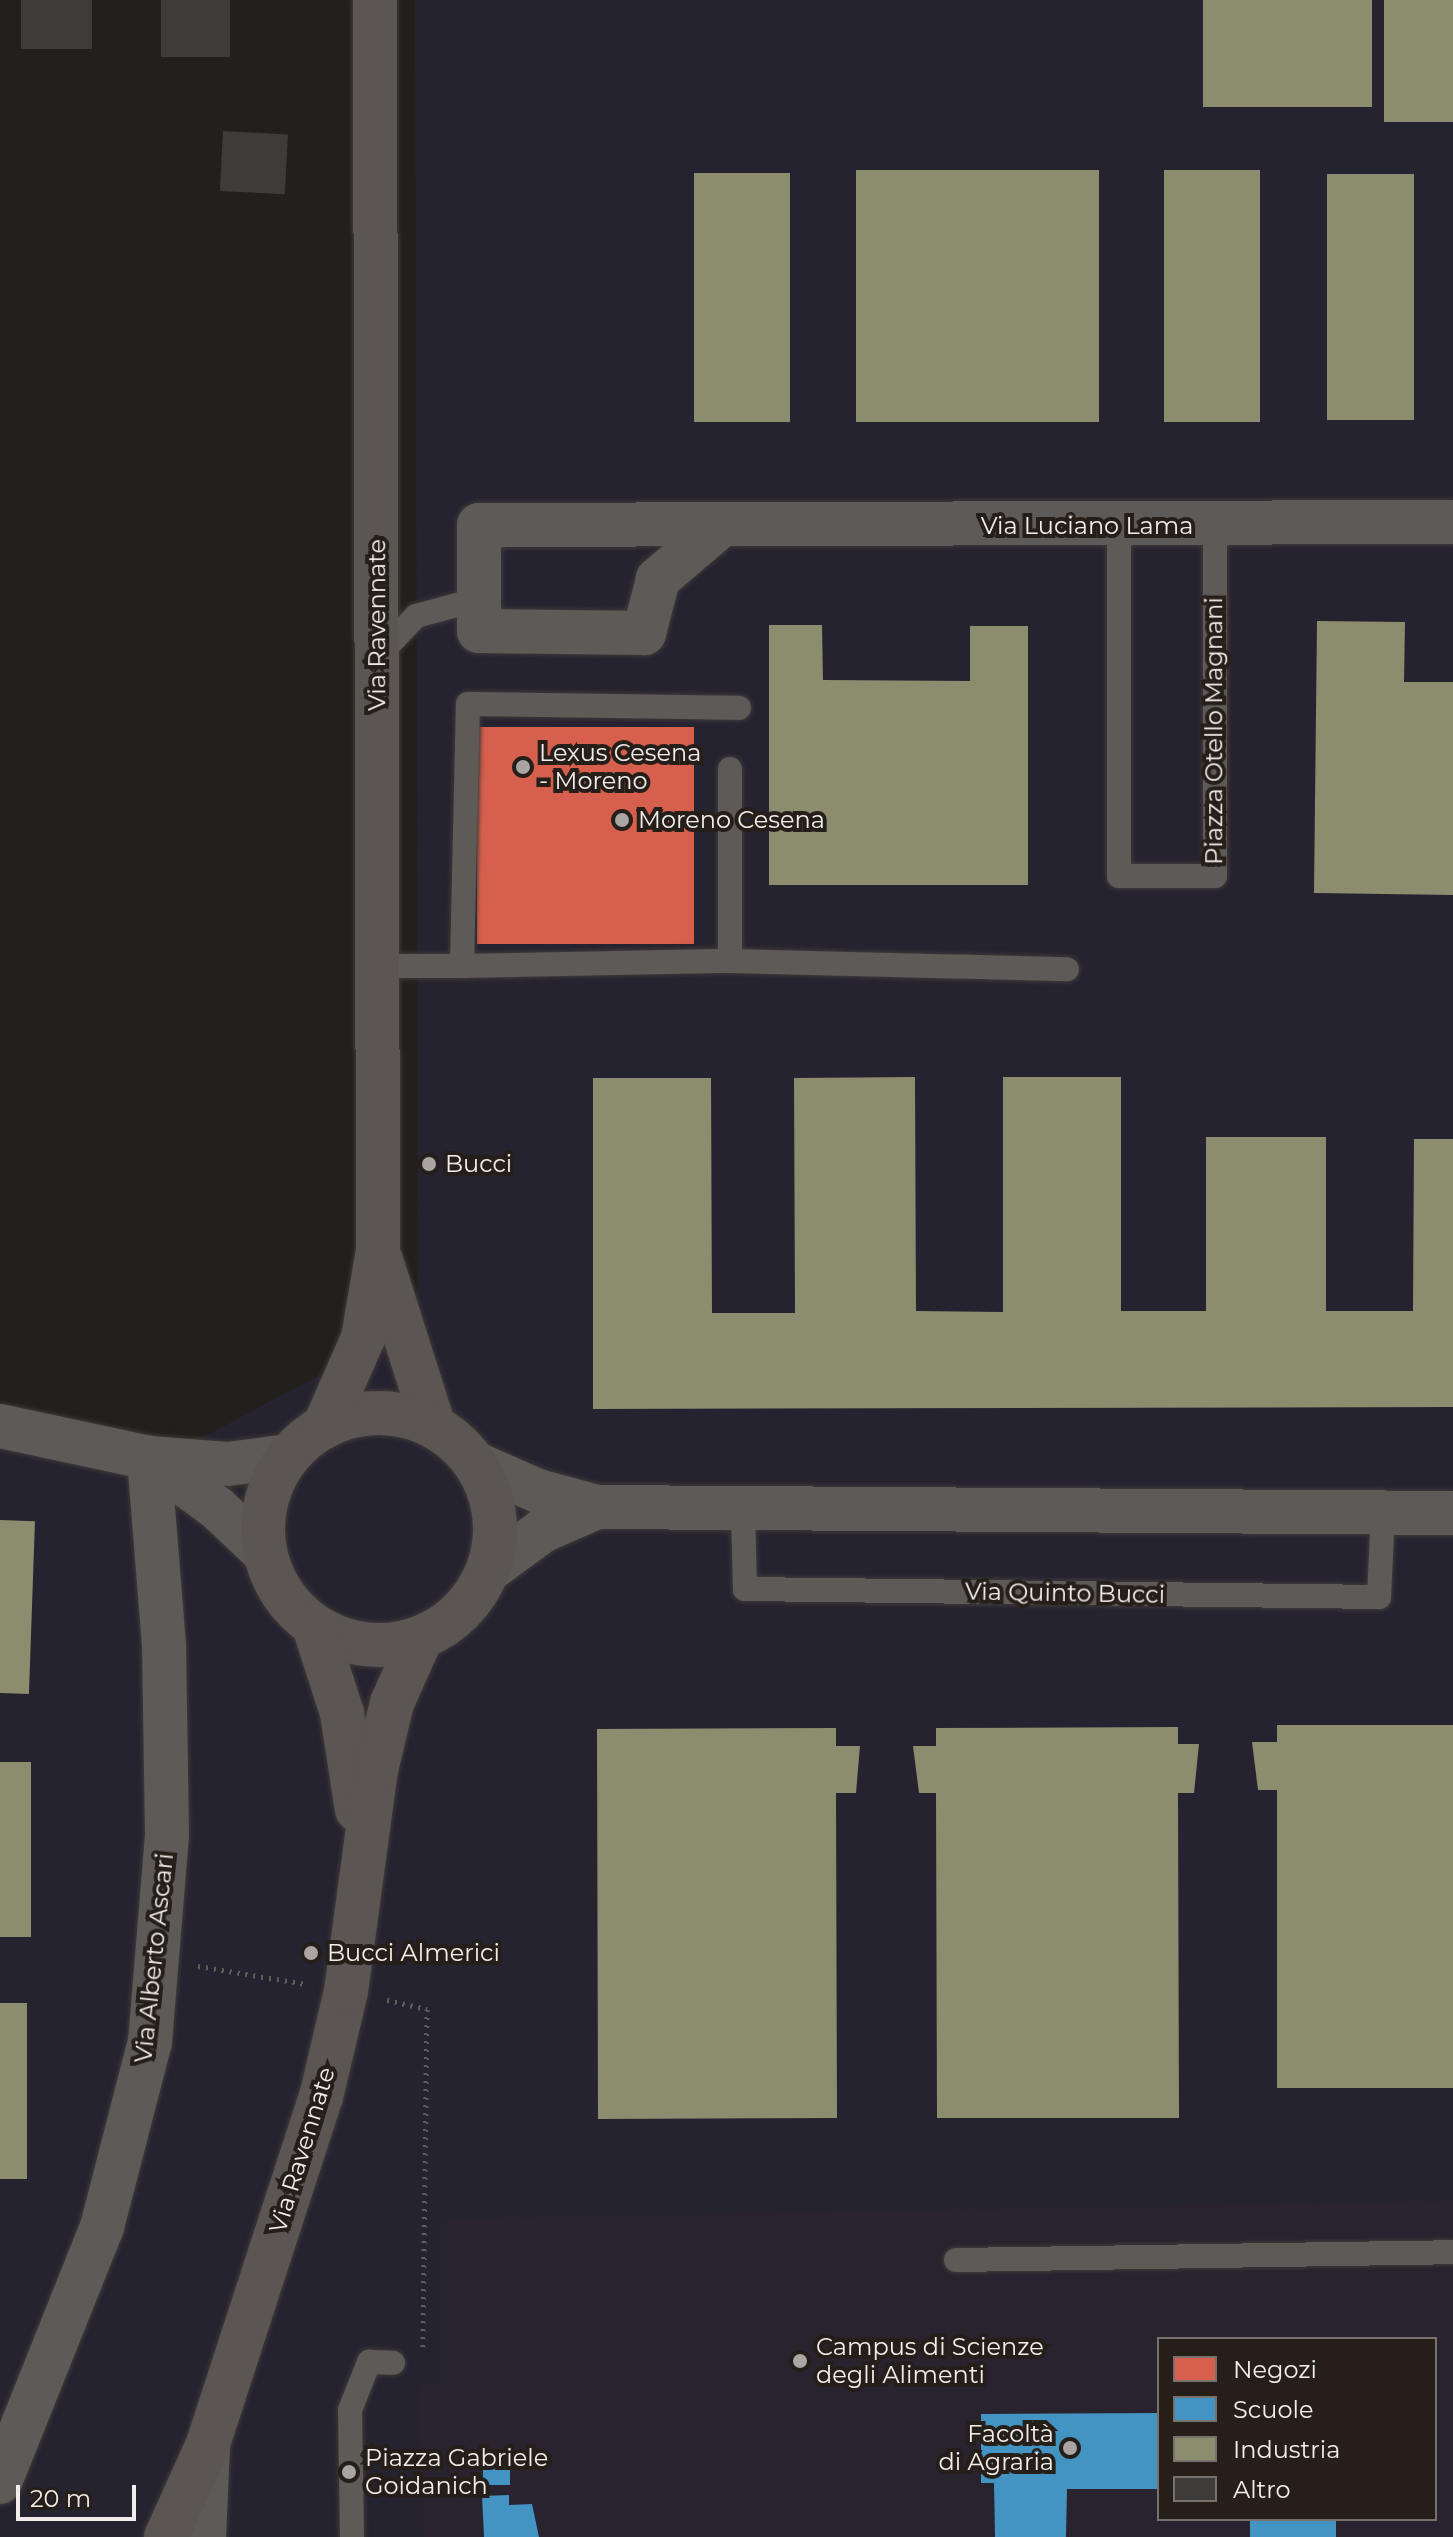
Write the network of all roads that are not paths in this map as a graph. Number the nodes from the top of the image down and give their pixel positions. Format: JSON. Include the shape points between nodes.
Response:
{"nodes":[{"id":1,"x":375,"y":0,"type":"edge"},
{"id":2,"x":1453,"y":522,"type":"edge"},
{"id":3,"x":720,"y":526,"type":"junction"},
{"id":4,"x":1119,"y":526,"type":"junction"},
{"id":5,"x":1215,"y":526,"type":"junction"},
{"id":6,"x":479,"y":599,"type":"junction"},
{"id":7,"x":377,"y":657,"type":"junction"},
{"id":8,"x":739,"y":708,"type":"dead end"},
{"id":9,"x":730,"y":769,"type":"dead end"},
{"id":10,"x":730,"y":961,"type":"junction"},
{"id":11,"x":378,"y":966,"type":"junction"},
{"id":12,"x":462,"y":966,"type":"junction"},
{"id":13,"x":1067,"y":969,"type":"dead end"},
{"id":14,"x":378,"y":1250,"type":"junction"},
{"id":15,"x":0,"y":1426,"type":"edge"},
{"id":16,"x":324,"y":1427,"type":"junction"},
{"id":17,"x":434,"y":1427,"type":"junction"},
{"id":18,"x":288,"y":1456,"type":"junction"},
{"id":19,"x":149,"y":1458,"type":"junction"},
{"id":20,"x":476,"y":1464,"type":"junction"},
{"id":21,"x":597,"y":1507,"type":"junction"},
{"id":22,"x":743,"y":1508,"type":"junction"},
{"id":23,"x":1383,"y":1512,"type":"junction"},
{"id":24,"x":1453,"y":1513,"type":"edge"},
{"id":25,"x":265,"y":1553,"type":"junction"},
{"id":26,"x":489,"y":1570,"type":"junction"},
{"id":27,"x":314,"y":1626,"type":"junction"},
{"id":28,"x":421,"y":1638,"type":"junction"},
{"id":29,"x":362,"y":1849,"type":"junction"},
{"id":30,"x":1453,"y":2252,"type":"edge"},
{"id":31,"x":956,"y":2260,"type":"dead end"},
{"id":32,"x":393,"y":2363,"type":"road end"},
{"id":33,"x":208,"y":2444,"type":"junction"},
{"id":34,"x":0,"y":2482,"type":"edge"},
{"id":35,"x":166,"y":2537,"type":"edge"},
{"id":36,"x":204,"y":2537,"type":"edge"},
{"id":37,"x":352,"y":2537,"type":"edge"}],
"edges":[{"from":1,"to":7,"type":"main road","name":"Via Ravennate"},
{"from":2,"to":5,"type":"street","name":"Via Luciano Lama"},
{"from":3,"to":4,"type":"street","name":"Via Luciano Lama"},
{"from":3,"to":6,"type":"street","name":"Via Luciano Lama","via":[[479,525]]},
{"from":3,"to":6,"type":"street","name":"Via Luciano Lama","via":[[658,579],[644,633],[479,631]]},
{"from":4,"to":5,"type":"street","name":"Via Luciano Lama"},
{"from":4,"to":5,"type":"lane","name":"Piazza Otello Magnani","via":[[1119,876],[1215,876]]},
{"from":6,"to":7,"type":"lane","via":[[416,616]]},
{"from":7,"to":11,"type":"main road","name":"Via Ravennate"},
{"from":8,"to":12,"type":"lane","via":[[468,704]]},
{"from":9,"to":10,"type":"lane"},
{"from":10,"to":12,"type":"lane"},
{"from":10,"to":13,"type":"lane"},
{"from":11,"to":12,"type":"lane"},
{"from":11,"to":14,"type":"main road","name":"Via Ravennate"},
{"from":14,"to":16,"type":"main road","name":"Via Ravennate","via":[[363,1338]]},
{"from":14,"to":17,"type":"main road","name":"Via Ravennate"},
{"from":15,"to":19,"type":"street"},
{"from":16,"to":17,"type":"main road","via":[[379,1413]]},
{"from":16,"to":18,"type":"main road"},
{"from":17,"to":20,"type":"main road"},
{"from":18,"to":19,"type":"street","via":[[228,1464]]},
{"from":18,"to":25,"type":"main road","via":[[265,1508]]},
{"from":19,"to":25,"type":"street","via":[[217,1508]]},
{"from":19,"to":34,"type":"street","name":"Via Alberto Ascari","via":[[164,1661],[167,1835],[150,2042],[102,2227]]},
{"from":20,"to":21,"type":"street","via":[[538,1491]]},
{"from":20,"to":26,"type":"main road","via":[[496,1515]]},
{"from":21,"to":22,"type":"street"},
{"from":21,"to":26,"type":"street","via":[[542,1531]]},
{"from":22,"to":23,"type":"street"},
{"from":22,"to":23,"type":"lane","name":"Via Quinto Bucci","via":[[745,1589],[1379,1597]]},
{"from":23,"to":24,"type":"street"},
{"from":25,"to":27,"type":"main road","via":[[291,1607]]},
{"from":26,"to":28,"type":"main road","via":[[474,1599],[450,1622]]},
{"from":27,"to":28,"type":"main road","via":[[348,1642],[385,1646]]},
{"from":27,"to":29,"type":"main road","name":"Via Ravennate","via":[[342,1713]]},
{"from":28,"to":29,"type":"main road","name":"Via Ravennate","via":[[392,1703]]},
{"from":29,"to":33,"type":"main road","name":"Via Ravennate","via":[[346,1991],[321,2097]]},
{"from":30,"to":31,"type":"lane"},
{"from":32,"to":37,"type":"lane","via":[[369,2362],[350,2410]]},
{"from":33,"to":35,"type":"main road","name":"Via Ravennate"},
{"from":33,"to":36,"type":"street","name":"Via Ravennate"}]}
